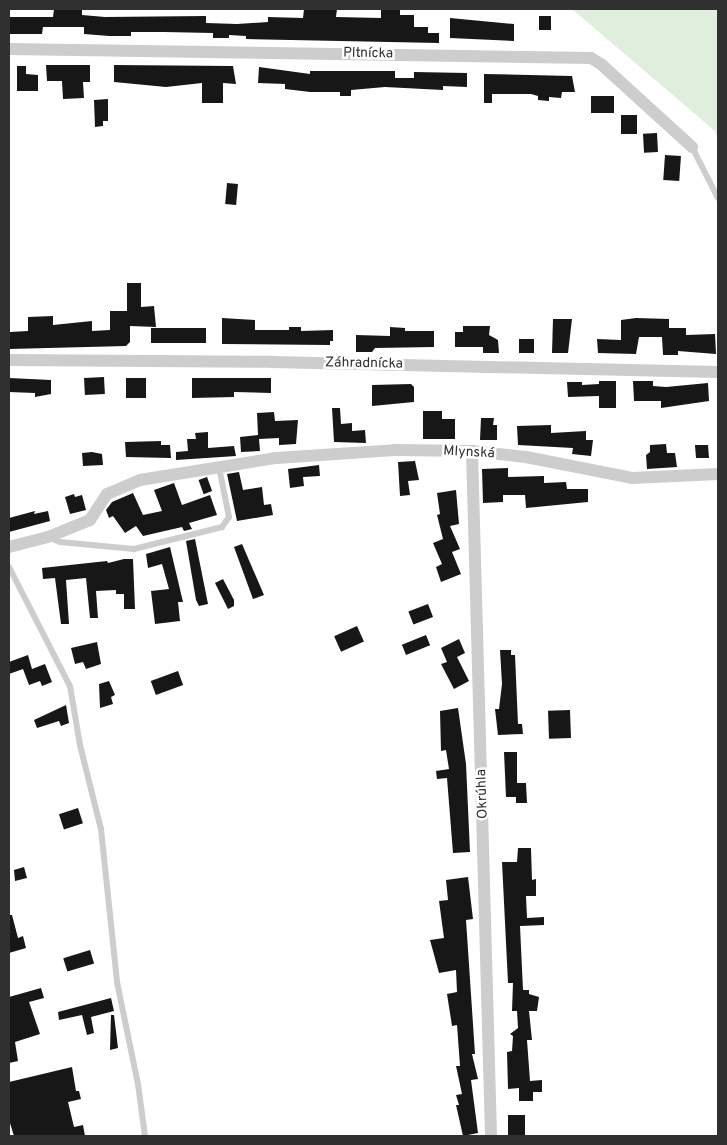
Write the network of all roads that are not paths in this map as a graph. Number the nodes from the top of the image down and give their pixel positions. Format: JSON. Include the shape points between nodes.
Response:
{"nodes":[{"id":1,"x":9,"y":49,"type":"edge"},
{"id":2,"x":692,"y":147,"type":"joint"},
{"id":3,"x":718,"y":198,"type":"edge"},
{"id":4,"x":9,"y":360,"type":"edge"},
{"id":5,"x":718,"y":372,"type":"edge"},
{"id":6,"x":472,"y":451,"type":"junction"},
{"id":7,"x":219,"y":467,"type":"junction"},
{"id":8,"x":718,"y":474,"type":"edge"},
{"id":9,"x":48,"y":537,"type":"junction"},
{"id":10,"x":9,"y":547,"type":"edge"},
{"id":11,"x":9,"y":567,"type":"edge"},
{"id":12,"x":145,"y":1136,"type":"edge"},
{"id":13,"x":491,"y":1136,"type":"edge"}],
"edges":[{"from":1,"to":2,"type":"street","name":"Pltnícka","via":[[591,58]]},
{"from":2,"to":3,"type":"lane"},
{"from":4,"to":5,"type":"street","name":"Záhradnícka"},
{"from":6,"to":7,"type":"street","name":"Mlynská","via":[[395,450],[276,458]]},
{"from":6,"to":8,"type":"street","name":"Mlynská","via":[[526,457],[632,478]]},
{"from":6,"to":13,"type":"street","name":"Okrúhla"},
{"from":7,"to":9,"type":"street","name":"Mlynská","via":[[140,480],[107,494],[90,520]]},
{"from":7,"to":9,"type":"lane","name":"Mlynská","via":[[229,517],[222,527],[134,549],[60,542]]},
{"from":9,"to":10,"type":"street","name":"Mlynská"},
{"from":11,"to":12,"type":"lane","via":[[70,686],[80,745],[102,830],[117,982]]}]}
